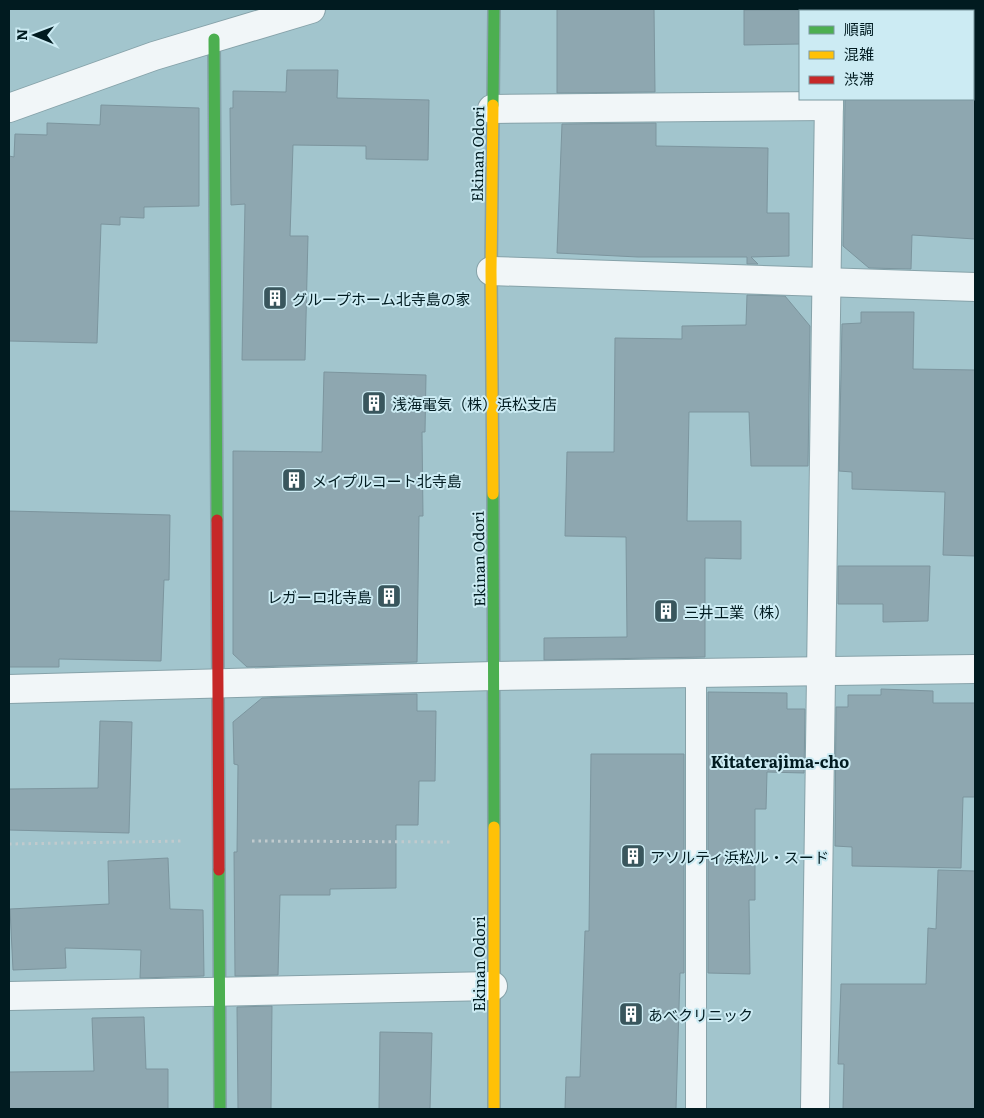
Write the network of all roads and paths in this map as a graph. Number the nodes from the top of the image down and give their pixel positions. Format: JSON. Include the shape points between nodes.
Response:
{"nodes":[{"id":1,"x":311,"y":9,"type":"edge"},
{"id":2,"x":494,"y":9,"type":"edge"},
{"id":3,"x":214,"y":39,"type":"junction"},
{"id":4,"x":829,"y":102,"type":"edge"},
{"id":5,"x":9,"y":108,"type":"edge"},
{"id":6,"x":492,"y":109,"type":"junction"},
{"id":7,"x":491,"y":271,"type":"junction"},
{"id":8,"x":826,"y":282,"type":"junction"},
{"id":9,"x":975,"y":287,"type":"edge"},
{"id":10,"x":820,"y":670,"type":"junction"},
{"id":11,"x":975,"y":670,"type":"edge"},
{"id":12,"x":696,"y":674,"type":"junction"},
{"id":13,"x":494,"y":676,"type":"junction"},
{"id":14,"x":219,"y":684,"type":"junction"},
{"id":15,"x":9,"y":689,"type":"edge"},
{"id":16,"x":219,"y":841,"type":"junction"},
{"id":17,"x":452,"y":842,"type":"dead end"},
{"id":18,"x":9,"y":844,"type":"edge"},
{"id":19,"x":493,"y":986,"type":"junction"},
{"id":20,"x":219,"y":992,"type":"junction"},
{"id":21,"x":9,"y":996,"type":"edge"},
{"id":22,"x":220,"y":1109,"type":"edge"},
{"id":23,"x":494,"y":1109,"type":"edge"},
{"id":24,"x":696,"y":1109,"type":"edge"},
{"id":25,"x":815,"y":1109,"type":"edge"}],
"edges":[{"from":1,"to":3,"type":"street"},
{"from":2,"to":6,"type":"street","name":"Ekinan Odori"},
{"from":3,"to":5,"type":"street","via":[[154,56]]},
{"from":3,"to":14,"type":"street"},
{"from":4,"to":6,"type":"street"},
{"from":4,"to":8,"type":"street"},
{"from":6,"to":7,"type":"street","name":"Ekinan Odori"},
{"from":7,"to":8,"type":"street"},
{"from":7,"to":13,"type":"street","name":"Ekinan Odori"},
{"from":8,"to":9,"type":"street"},
{"from":8,"to":10,"type":"street"},
{"from":10,"to":11,"type":"street"},
{"from":10,"to":12,"type":"street"},
{"from":10,"to":25,"type":"street"},
{"from":12,"to":13,"type":"street"},
{"from":12,"to":24,"type":"lane"},
{"from":13,"to":14,"type":"street"},
{"from":13,"to":19,"type":"street","name":"Ekinan Odori"},
{"from":14,"to":15,"type":"street"},
{"from":14,"to":16,"type":"street"},
{"from":16,"to":17,"type":"path"},
{"from":16,"to":18,"type":"path"},
{"from":16,"to":20,"type":"street"},
{"from":19,"to":20,"type":"street"},
{"from":19,"to":23,"type":"street","name":"Ekinan Odori"},
{"from":20,"to":21,"type":"street"},
{"from":20,"to":22,"type":"street"}]}
